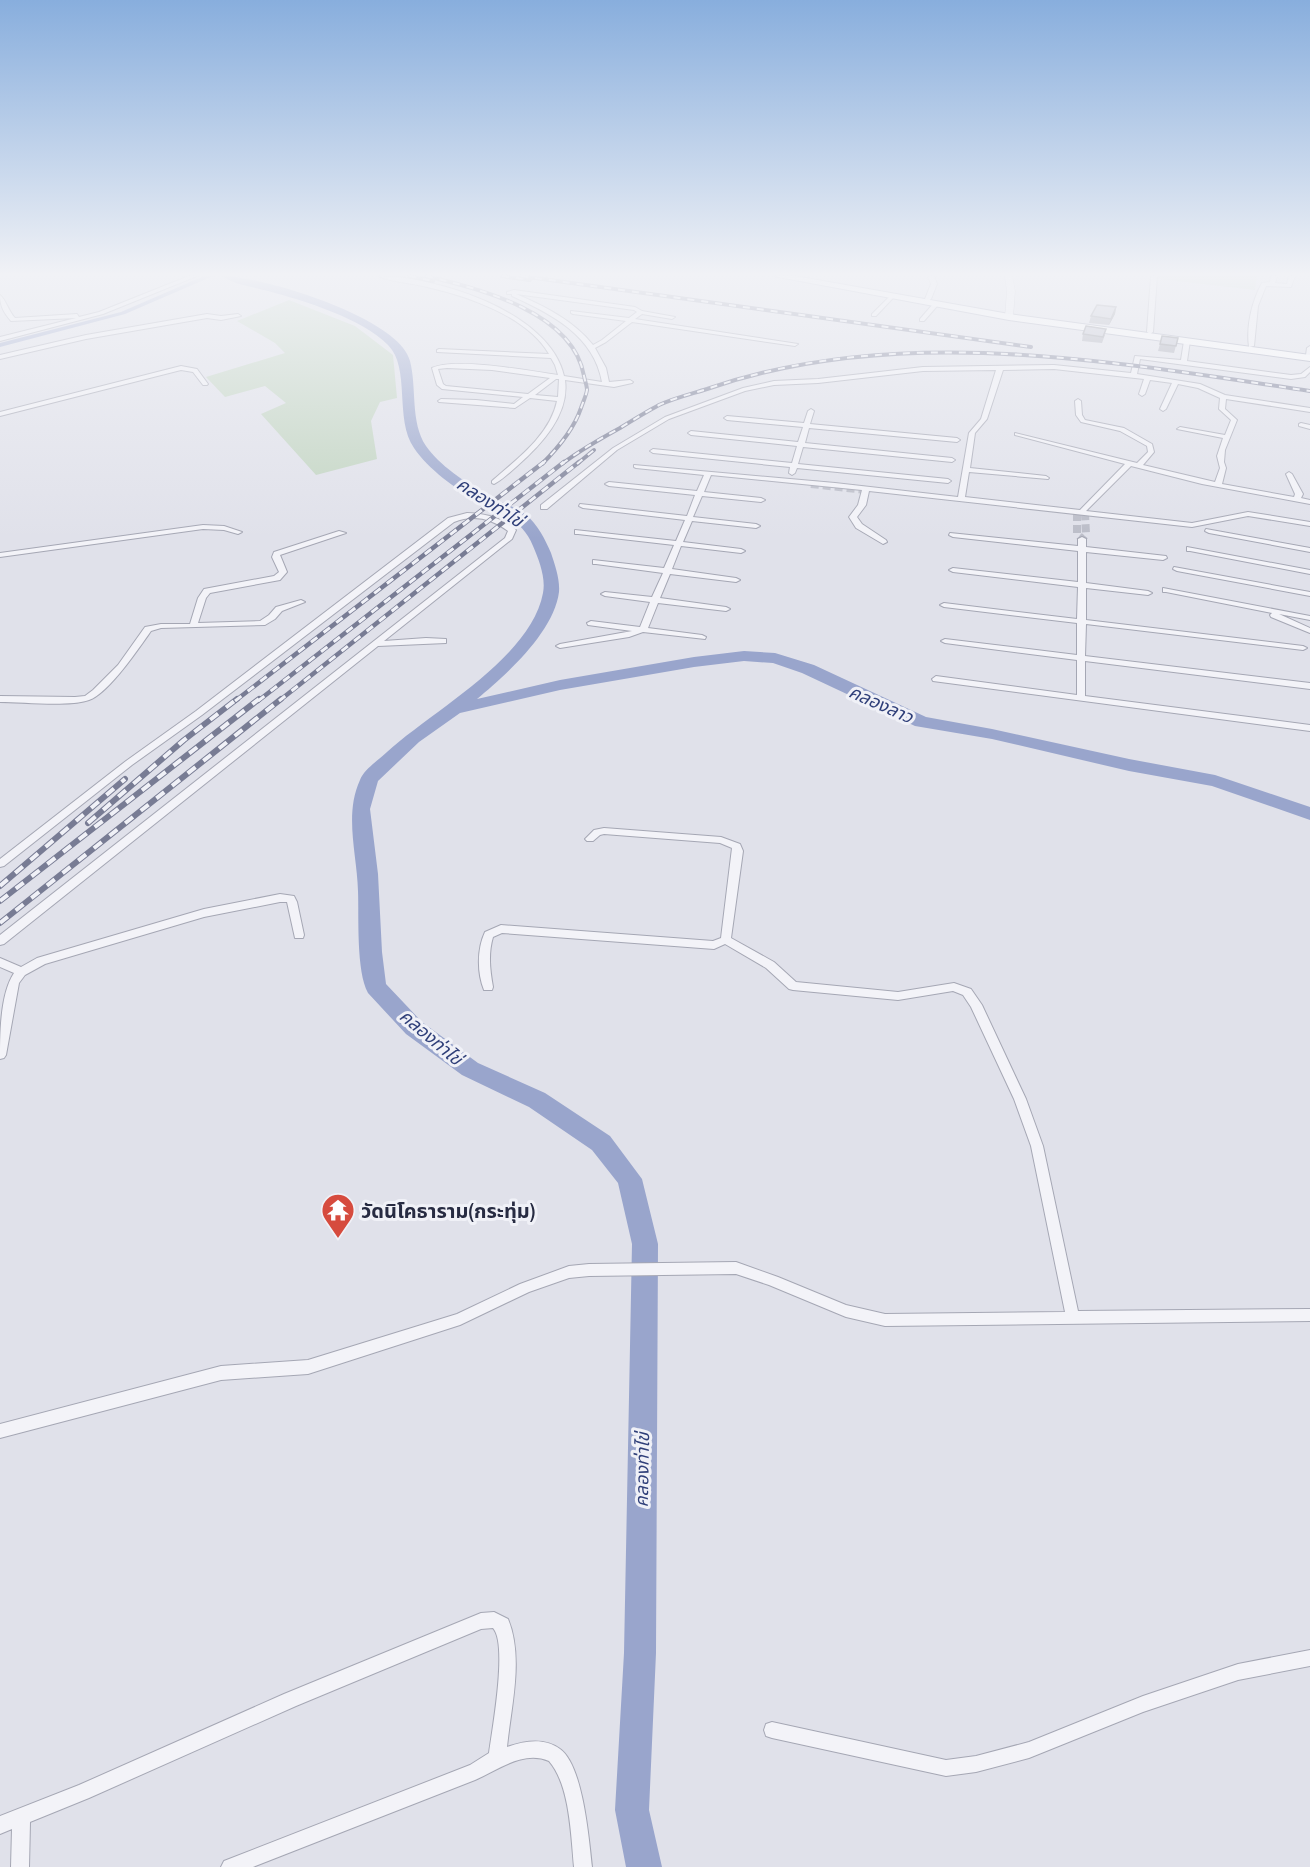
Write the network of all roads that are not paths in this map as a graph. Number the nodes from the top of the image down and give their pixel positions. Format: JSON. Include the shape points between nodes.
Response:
{"nodes":[{"id":1,"x":558,"y":363,"type":"edge"},
{"id":2,"x":600,"y":363,"type":"edge"},
{"id":3,"x":1136,"y":363,"type":"edge"},
{"id":4,"x":1192,"y":363,"type":"edge"},
{"id":5,"x":1000,"y":368,"type":"junction"},
{"id":6,"x":1310,"y":369,"type":"edge"},
{"id":7,"x":1133,"y":376,"type":"junction"},
{"id":8,"x":554,"y":378,"type":"junction"},
{"id":9,"x":1147,"y":379,"type":"junction"},
{"id":10,"x":564,"y":380,"type":"junction"},
{"id":11,"x":630,"y":382,"type":"dead end"},
{"id":12,"x":1174,"y":383,"type":"junction"},
{"id":13,"x":205,"y":384,"type":"dead end"},
{"id":14,"x":606,"y":384,"type":"junction"},
{"id":15,"x":1142,"y":394,"type":"dead end"},
{"id":16,"x":531,"y":395,"type":"junction"},
{"id":17,"x":1222,"y":397,"type":"junction"},
{"id":18,"x":561,"y":399,"type":"junction"},
{"id":19,"x":1078,"y":400,"type":"dead end"},
{"id":20,"x":441,"y":401,"type":"dead end"},
{"id":21,"x":1163,"y":409,"type":"dead end"},
{"id":22,"x":1310,"y":410,"type":"edge"},
{"id":23,"x":811,"y":411,"type":"dead end"},
{"id":24,"x":0,"y":414,"type":"edge"},
{"id":25,"x":727,"y":418,"type":"dead end"},
{"id":26,"x":807,"y":425,"type":"junction"},
{"id":27,"x":1301,"y":425,"type":"dead end"},
{"id":28,"x":1310,"y":427,"type":"edge"},
{"id":29,"x":1179,"y":429,"type":"dead end"},
{"id":30,"x":691,"y":434,"type":"dead end"},
{"id":31,"x":1017,"y":434,"type":"dead end"},
{"id":32,"x":1226,"y":437,"type":"junction"},
{"id":33,"x":957,"y":440,"type":"dead end"},
{"id":34,"x":801,"y":445,"type":"junction"},
{"id":35,"x":653,"y":451,"type":"dead end"},
{"id":36,"x":952,"y":460,"type":"dead end"},
{"id":37,"x":1130,"y":463,"type":"junction"},
{"id":38,"x":1139,"y":465,"type":"junction"},
{"id":39,"x":636,"y":466,"type":"dead end"},
{"id":40,"x":794,"y":466,"type":"junction"},
{"id":41,"x":965,"y":470,"type":"junction"},
{"id":42,"x":708,"y":473,"type":"junction"},
{"id":43,"x":1289,"y":474,"type":"dead end"},
{"id":44,"x":1046,"y":478,"type":"dead end"},
{"id":45,"x":948,"y":481,"type":"dead end"},
{"id":46,"x":494,"y":482,"type":"dead end"},
{"id":47,"x":790,"y":482,"type":"junction"},
{"id":48,"x":609,"y":484,"type":"dead end"},
{"id":49,"x":1218,"y":485,"type":"junction"},
{"id":50,"x":866,"y":490,"type":"junction"},
{"id":51,"x":700,"y":493,"type":"junction"},
{"id":52,"x":961,"y":499,"type":"junction"},
{"id":53,"x":761,"y":500,"type":"dead end"},
{"id":54,"x":1297,"y":500,"type":"junction"},
{"id":55,"x":1310,"y":502,"type":"edge"},
{"id":56,"x":583,"y":506,"type":"dead end"},
{"id":57,"x":544,"y":507,"type":"dead end"},
{"id":58,"x":1082,"y":513,"type":"junction"},
{"id":59,"x":690,"y":518,"type":"junction"},
{"id":60,"x":1310,"y":524,"type":"edge"},
{"id":61,"x":756,"y":526,"type":"dead end"},
{"id":62,"x":1209,"y":531,"type":"dead end"},
{"id":63,"x":238,"y":532,"type":"dead end"},
{"id":64,"x":578,"y":532,"type":"dead end"},
{"id":65,"x":342,"y":533,"type":"dead end"},
{"id":66,"x":953,"y":535,"type":"dead end"},
{"id":67,"x":1082,"y":539,"type":"dead end"},
{"id":68,"x":883,"y":542,"type":"dead end"},
{"id":69,"x":679,"y":543,"type":"junction"},
{"id":70,"x":1082,"y":549,"type":"junction"},
{"id":71,"x":1190,"y":549,"type":"dead end"},
{"id":72,"x":1310,"y":550,"type":"edge"},
{"id":73,"x":741,"y":551,"type":"dead end"},
{"id":74,"x":0,"y":555,"type":"edge"},
{"id":75,"x":1163,"y":558,"type":"dead end"},
{"id":76,"x":596,"y":562,"type":"dead end"},
{"id":77,"x":1177,"y":568,"type":"dead end"},
{"id":78,"x":953,"y":570,"type":"dead end"},
{"id":79,"x":668,"y":571,"type":"junction"},
{"id":80,"x":1310,"y":572,"type":"edge"},
{"id":81,"x":736,"y":580,"type":"dead end"},
{"id":82,"x":1082,"y":585,"type":"junction"},
{"id":83,"x":1167,"y":590,"type":"dead end"},
{"id":84,"x":1148,"y":592,"type":"dead end"},
{"id":85,"x":604,"y":594,"type":"dead end"},
{"id":86,"x":1310,"y":594,"type":"edge"},
{"id":87,"x":655,"y":600,"type":"junction"},
{"id":88,"x":300,"y":602,"type":"dead end"},
{"id":89,"x":944,"y":605,"type":"dead end"},
{"id":90,"x":1254,"y":607,"type":"junction"},
{"id":91,"x":726,"y":609,"type":"dead end"},
{"id":92,"x":1310,"y":618,"type":"edge"},
{"id":93,"x":1082,"y":622,"type":"junction"},
{"id":94,"x":591,"y":623,"type":"dead end"},
{"id":95,"x":193,"y":626,"type":"junction"},
{"id":96,"x":643,"y":629,"type":"junction"},
{"id":97,"x":1310,"y":631,"type":"edge"},
{"id":98,"x":702,"y":637,"type":"dead end"},
{"id":99,"x":443,"y":641,"type":"dead end"},
{"id":100,"x":945,"y":641,"type":"dead end"},
{"id":101,"x":375,"y":643,"type":"junction"},
{"id":102,"x":560,"y":646,"type":"dead end"},
{"id":103,"x":1303,"y":648,"type":"dead end"},
{"id":104,"x":1082,"y":658,"type":"junction"},
{"id":105,"x":936,"y":679,"type":"dead end"},
{"id":106,"x":1310,"y":686,"type":"edge"},
{"id":107,"x":1081,"y":698,"type":"junction"},
{"id":108,"x":0,"y":699,"type":"edge"},
{"id":109,"x":1310,"y":728,"type":"edge"},
{"id":110,"x":590,"y":839,"type":"dead end"},
{"id":111,"x":0,"y":864,"type":"edge"},
{"id":112,"x":299,"y":935,"type":"dead end"},
{"id":113,"x":726,"y":940,"type":"junction"},
{"id":114,"x":0,"y":942,"type":"edge"},
{"id":115,"x":0,"y":962,"type":"edge"},
{"id":116,"x":21,"y":972,"type":"junction"},
{"id":117,"x":488,"y":987,"type":"dead end"},
{"id":118,"x":4,"y":1014,"type":"edge"},
{"id":119,"x":0,"y":1055,"type":"edge"},
{"id":120,"x":1310,"y":1314,"type":"edge"},
{"id":121,"x":1073,"y":1318,"type":"junction"},
{"id":122,"x":0,"y":1431,"type":"edge"},
{"id":123,"x":1310,"y":1658,"type":"edge"},
{"id":124,"x":772,"y":1730,"type":"dead end"},
{"id":125,"x":496,"y":1758,"type":"junction"},
{"id":126,"x":21,"y":1816,"type":"junction"},
{"id":127,"x":0,"y":1825,"type":"edge"},
{"id":128,"x":20,"y":1867,"type":"edge"},
{"id":129,"x":230,"y":1867,"type":"edge"},
{"id":130,"x":583,"y":1867,"type":"edge"}],
"edges":[{"from":1,"to":10,"type":"street"},
{"from":2,"to":14,"type":"street"},
{"from":3,"to":7,"type":"street"},
{"from":4,"to":6,"type":"street","via":[[1291,377],[1304,376]]},
{"from":5,"to":7,"type":"street","via":[[1088,369]]},
{"from":5,"to":41,"type":"street","via":[[984,419],[972,433]]},
{"from":5,"to":57,"type":"street","via":[[923,369],[774,383],[743,390],[667,418],[643,432],[606,456]]},
{"from":7,"to":9,"type":"street"},
{"from":8,"to":10,"type":"street"},
{"from":8,"to":16,"type":"street"},
{"from":8,"to":16,"type":"street","via":[[474,368],[435,368],[444,387]]},
{"from":9,"to":12,"type":"street"},
{"from":9,"to":15,"type":"street"},
{"from":10,"to":14,"type":"street"},
{"from":10,"to":18,"type":"street"},
{"from":11,"to":14,"type":"street"},
{"from":12,"to":17,"type":"street","via":[[1200,386]]},
{"from":12,"to":21,"type":"street"},
{"from":13,"to":24,"type":"street","via":[[195,370],[182,368]]},
{"from":16,"to":18,"type":"street"},
{"from":16,"to":20,"type":"street","via":[[515,406]]},
{"from":17,"to":22,"type":"street"},
{"from":17,"to":32,"type":"street","via":[[1222,409],[1234,420]]},
{"from":18,"to":46,"type":"street","via":[[542,436]]},
{"from":19,"to":38,"type":"street","via":[[1083,421],[1122,429],[1150,446],[1151,452]]},
{"from":23,"to":26,"type":"street"},
{"from":25,"to":26,"type":"street"},
{"from":26,"to":33,"type":"street"},
{"from":26,"to":34,"type":"street"},
{"from":27,"to":28,"type":"street"},
{"from":29,"to":32,"type":"street"},
{"from":30,"to":34,"type":"street"},
{"from":31,"to":37,"type":"street"},
{"from":32,"to":49,"type":"street"},
{"from":34,"to":36,"type":"street"},
{"from":34,"to":40,"type":"street"},
{"from":35,"to":40,"type":"street"},
{"from":37,"to":38,"type":"street"},
{"from":37,"to":58,"type":"street"},
{"from":38,"to":49,"type":"street"},
{"from":39,"to":42,"type":"street"},
{"from":40,"to":45,"type":"street"},
{"from":40,"to":47,"type":"street"},
{"from":41,"to":44,"type":"street"},
{"from":41,"to":52,"type":"street"},
{"from":42,"to":47,"type":"street"},
{"from":42,"to":51,"type":"street"},
{"from":43,"to":54,"type":"street","via":[[1299,494]]},
{"from":47,"to":50,"type":"street"},
{"from":48,"to":51,"type":"street"},
{"from":49,"to":54,"type":"street"},
{"from":50,"to":52,"type":"street"},
{"from":50,"to":68,"type":"street","via":[[853,517],[859,526]]},
{"from":51,"to":53,"type":"street"},
{"from":51,"to":59,"type":"street"},
{"from":52,"to":58,"type":"street"},
{"from":54,"to":55,"type":"street"},
{"from":56,"to":59,"type":"street"},
{"from":58,"to":60,"type":"street","via":[[1192,525],[1248,514]]},
{"from":59,"to":61,"type":"street"},
{"from":59,"to":69,"type":"street"},
{"from":62,"to":72,"type":"street"},
{"from":63,"to":74,"type":"street","via":[[203,527]]},
{"from":64,"to":69,"type":"street"},
{"from":65,"to":95,"type":"street","via":[[277,554],[281,576],[207,591]]},
{"from":66,"to":70,"type":"street"},
{"from":67,"to":70,"type":"street"},
{"from":69,"to":73,"type":"street"},
{"from":69,"to":79,"type":"street"},
{"from":70,"to":75,"type":"street"},
{"from":70,"to":82,"type":"street"},
{"from":71,"to":80,"type":"street"},
{"from":76,"to":79,"type":"street"},
{"from":77,"to":86,"type":"street"},
{"from":78,"to":82,"type":"street"},
{"from":79,"to":81,"type":"street"},
{"from":79,"to":87,"type":"street"},
{"from":82,"to":84,"type":"street"},
{"from":82,"to":93,"type":"street"},
{"from":83,"to":90,"type":"street"},
{"from":85,"to":87,"type":"street"},
{"from":87,"to":91,"type":"street"},
{"from":87,"to":96,"type":"street"},
{"from":88,"to":95,"type":"street","via":[[279,609],[262,623]]},
{"from":89,"to":93,"type":"street"},
{"from":90,"to":92,"type":"street"},
{"from":90,"to":97,"type":"street"},
{"from":93,"to":103,"type":"street"},
{"from":93,"to":104,"type":"street"},
{"from":94,"to":96,"type":"street"},
{"from":95,"to":108,"type":"street","via":[[148,629],[121,667],[88,698]]},
{"from":96,"to":98,"type":"street"},
{"from":96,"to":102,"type":"street","via":[[629,635]]},
{"from":99,"to":101,"type":"street"},
{"from":100,"to":104,"type":"street"},
{"from":101,"to":111,"type":"street","via":[[508,538],[512,530],[473,514],[462,514],[452,520]]},
{"from":101,"to":114,"type":"street"},
{"from":104,"to":106,"type":"street"},
{"from":104,"to":107,"type":"street"},
{"from":105,"to":107,"type":"street"},
{"from":107,"to":109,"type":"street"},
{"from":110,"to":113,"type":"street","via":[[604,831],[722,840],[737,846]]},
{"from":112,"to":116,"type":"street","via":[[290,899],[262,900],[105,941]]},
{"from":113,"to":117,"type":"street","via":[[714,945],[501,929],[489,935],[486,942]]},
{"from":113,"to":121,"type":"street","via":[[770,965],[793,986],[897,996],[954,987],[967,992],[1020,1099],[1037,1146]]},
{"from":115,"to":116,"type":"street"},
{"from":116,"to":118,"type":"street"},
{"from":118,"to":119,"type":"street","via":[[7,1028]]},
{"from":120,"to":121,"type":"street"},
{"from":121,"to":122,"type":"street","via":[[885,1320],[831,1306],[736,1268],[589,1270],[548,1279],[460,1319],[308,1367],[222,1373]]},
{"from":123,"to":124,"type":"street","via":[[1238,1672],[1143,1704],[1029,1750],[976,1764],[946,1768]]},
{"from":125,"to":126,"type":"street","via":[[507,1672],[506,1643],[502,1626],[494,1620],[481,1620]]},
{"from":125,"to":129,"type":"street","via":[[475,1771]]},
{"from":125,"to":130,"type":"street","via":[[538,1749],[556,1755],[565,1769],[573,1798]]},
{"from":126,"to":127,"type":"street"},
{"from":126,"to":128,"type":"street"}]}
